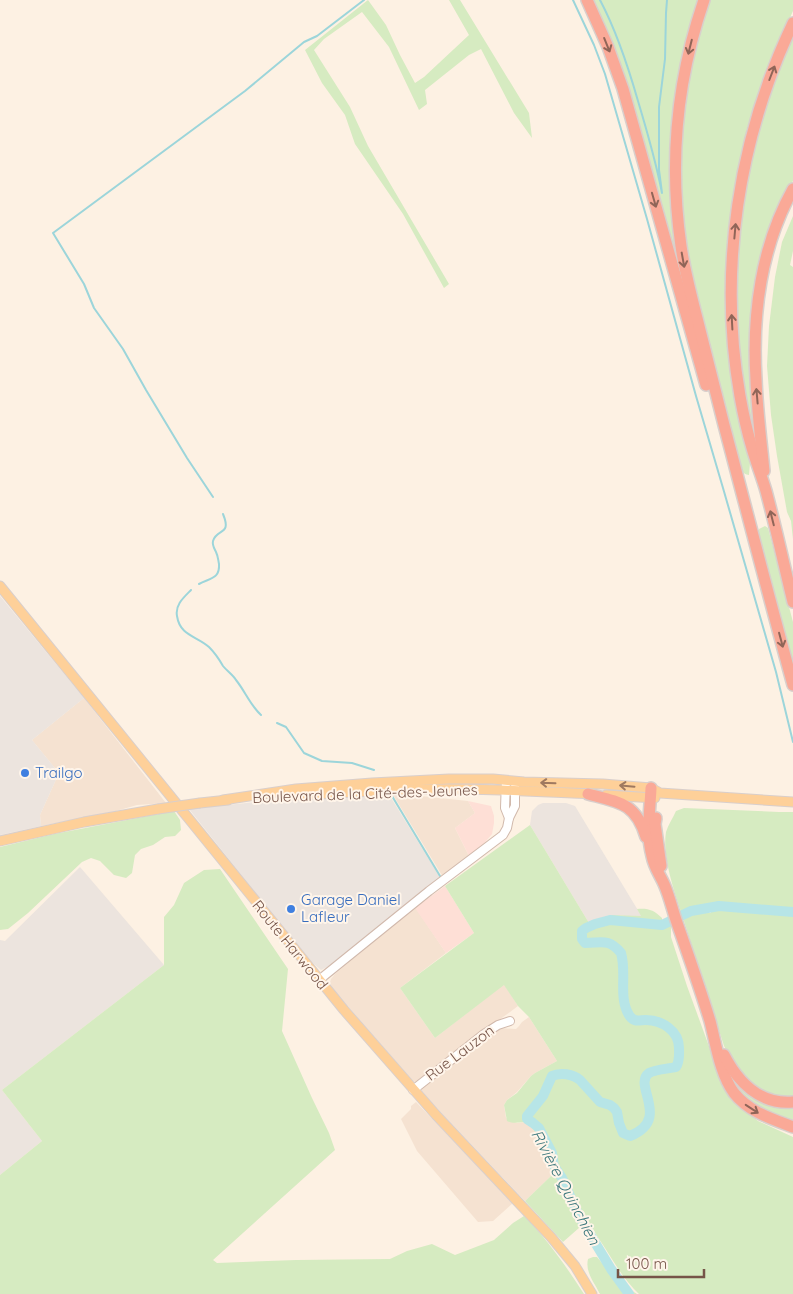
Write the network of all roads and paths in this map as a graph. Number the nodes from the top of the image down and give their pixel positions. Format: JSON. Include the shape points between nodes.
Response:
{"nodes":[{"id":1,"x":587,"y":0,"type":"edge"},
{"id":2,"x":704,"y":0,"type":"edge"},
{"id":3,"x":793,"y":23,"type":"edge"},
{"id":4,"x":793,"y":189,"type":"edge"},
{"id":5,"x":766,"y":491,"type":"junction"},
{"id":6,"x":760,"y":564,"type":"junction"},
{"id":7,"x":0,"y":586,"type":"edge"},
{"id":8,"x":793,"y":602,"type":"edge"},
{"id":9,"x":793,"y":685,"type":"edge"},
{"id":10,"x":511,"y":785,"type":"junction"},
{"id":11,"x":588,"y":794,"type":"junction"},
{"id":12,"x":655,"y":795,"type":"junction"},
{"id":13,"x":793,"y":802,"type":"edge"},
{"id":14,"x":0,"y":841,"type":"edge"},
{"id":15,"x":650,"y":848,"type":"junction"},
{"id":16,"x":665,"y":885,"type":"junction"},
{"id":17,"x":319,"y":980,"type":"junction"},
{"id":18,"x":510,"y":1021,"type":"dead end"},
{"id":19,"x":710,"y":1021,"type":"junction"},
{"id":20,"x":413,"y":1090,"type":"junction"},
{"id":21,"x":793,"y":1102,"type":"edge"},
{"id":22,"x":793,"y":1127,"type":"edge"},
{"id":23,"x":592,"y":1294,"type":"edge"}],
"edges":[{"from":1,"to":6,"type":"highway","one_way":true,"via":[[620,82]]},
{"from":2,"to":6,"type":"highway","one_way":true,"via":[[689,50],[680,102],[675,157],[677,216],[687,279]]},
{"from":5,"to":3,"type":"highway","one_way":true,"via":[[749,438],[738,379],[731,316],[732,264],[740,192],[752,136],[768,83]]},
{"from":5,"to":4,"type":"highway","one_way":true,"via":[[756,377],[758,308],[770,242]]},
{"from":8,"to":5,"type":"highway","one_way":true},
{"from":6,"to":9,"type":"highway","one_way":true},
{"from":7,"to":17,"type":"main road","name":"Route Harwood"},
{"from":10,"to":11,"type":"main road","name":"Boulevard de la Cité-des-Jeunes"},
{"from":12,"to":10,"type":"main road","name":"Boulevard de la Cité-des-Jeunes","one_way":true,"via":[[603,784]]},
{"from":10,"to":14,"type":"main road","name":"Boulevard de la Cité-des-Jeunes","bridge":true,"via":[[223,800],[84,822]]},
{"from":10,"to":17,"type":"street","via":[[505,808],[509,818],[503,834]]},
{"from":11,"to":12,"type":"main road","name":"Boulevard de la Cité-des-Jeunes"},
{"from":11,"to":15,"type":"highway","via":[[617,802],[631,810],[643,825]]},
{"from":12,"to":13,"type":"main road","name":"Boulevard de la Cité-des-Jeunes"},
{"from":12,"to":15,"type":"highway"},
{"from":12,"to":16,"type":"highway","via":[[655,824]]},
{"from":15,"to":16,"type":"highway","via":[[654,866]]},
{"from":16,"to":19,"type":"highway"},
{"from":17,"to":20,"type":"main road","name":"Route Harwood"},
{"from":18,"to":20,"type":"street","name":"Rue Lauzon","via":[[484,1034]]},
{"from":19,"to":21,"type":"highway","via":[[729,1064],[744,1084],[765,1098]]},
{"from":19,"to":22,"type":"highway","one_way":true,"via":[[723,1070],[733,1091],[752,1109]]},
{"from":20,"to":23,"type":"main road","name":"Route Harwood","via":[[551,1237],[575,1266]]}]}
